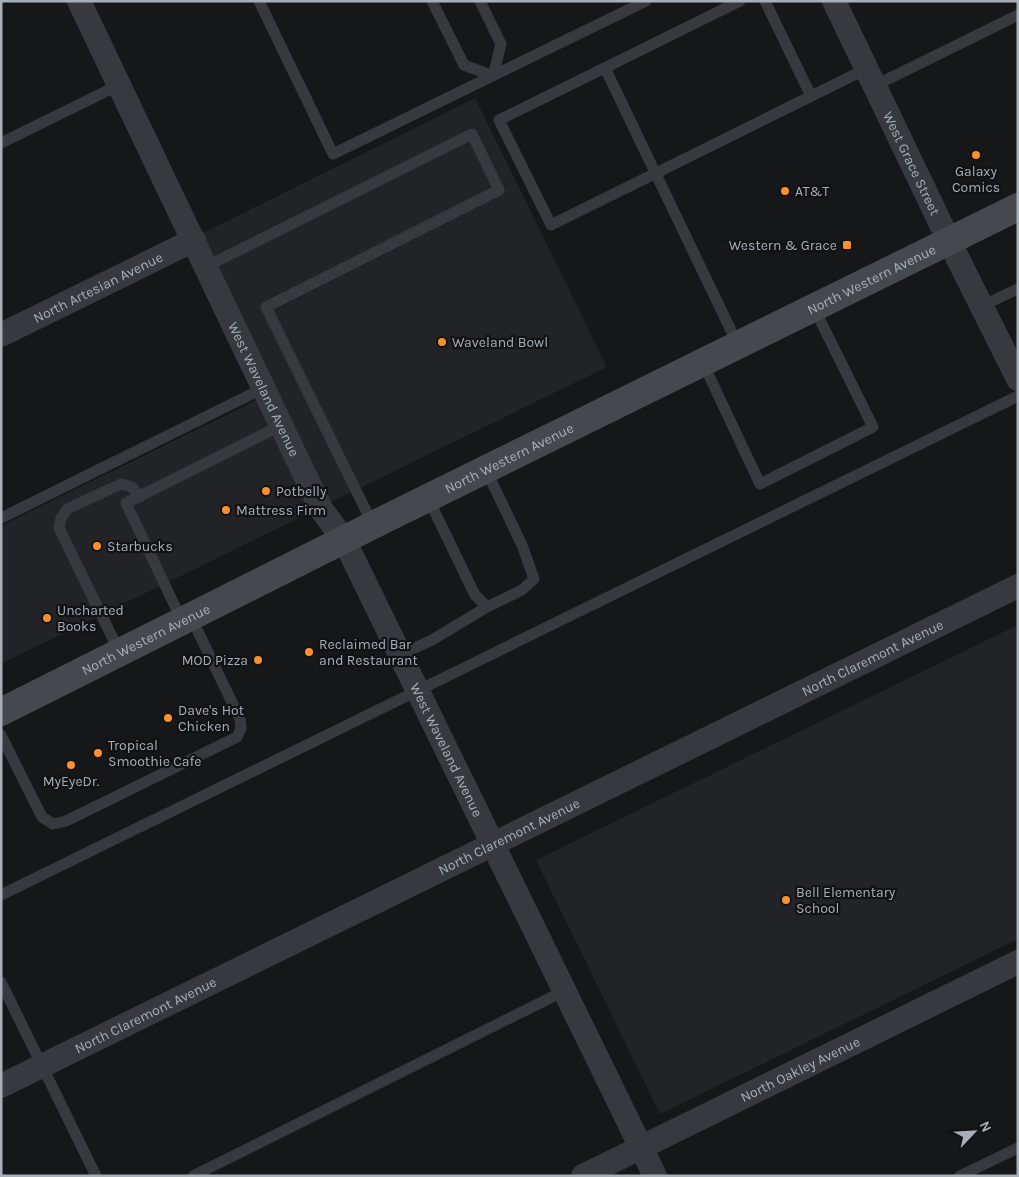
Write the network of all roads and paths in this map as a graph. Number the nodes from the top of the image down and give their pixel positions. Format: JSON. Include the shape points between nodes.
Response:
{"nodes":[{"id":1,"x":79,"y":1,"type":"edge"},
{"id":2,"x":259,"y":1,"type":"edge"},
{"id":3,"x":432,"y":1,"type":"edge"},
{"id":4,"x":480,"y":1,"type":"edge"},
{"id":5,"x":646,"y":1,"type":"edge"},
{"id":6,"x":740,"y":1,"type":"edge"},
{"id":7,"x":765,"y":1,"type":"edge"},
{"id":8,"x":834,"y":1,"type":"edge"},
{"id":9,"x":1018,"y":15,"type":"edge"},
{"id":10,"x":605,"y":68,"type":"junction"},
{"id":11,"x":493,"y":76,"type":"junction"},
{"id":12,"x":871,"y":78,"type":"junction"},
{"id":13,"x":119,"y":85,"type":"junction"},
{"id":14,"x":812,"y":96,"type":"junction"},
{"id":15,"x":1,"y":143,"type":"edge"},
{"id":16,"x":656,"y":173,"type":"junction"},
{"id":17,"x":1018,"y":207,"type":"edge"},
{"id":18,"x":194,"y":240,"type":"junction"},
{"id":19,"x":949,"y":241,"type":"junction"},
{"id":20,"x":207,"y":266,"type":"junction"},
{"id":21,"x":1018,"y":289,"type":"edge"},
{"id":22,"x":981,"y":306,"type":"junction"},
{"id":23,"x":814,"y":308,"type":"junction"},
{"id":24,"x":1,"y":335,"type":"edge"},
{"id":25,"x":738,"y":345,"type":"junction"},
{"id":26,"x":703,"y":363,"type":"junction"},
{"id":27,"x":1018,"y":379,"type":"edge"},
{"id":28,"x":264,"y":388,"type":"junction"},
{"id":29,"x":1018,"y":396,"type":"edge"},
{"id":30,"x":282,"y":425,"type":"junction"},
{"id":31,"x":486,"y":470,"type":"junction"},
{"id":32,"x":140,"y":497,"type":"junction"},
{"id":33,"x":428,"y":498,"type":"junction"},
{"id":34,"x":1,"y":518,"type":"edge"},
{"id":35,"x":373,"y":525,"type":"junction"},
{"id":36,"x":344,"y":540,"type":"junction"},
{"id":37,"x":1018,"y":586,"type":"edge"},
{"id":38,"x":487,"y":607,"type":"junction"},
{"id":39,"x":187,"y":619,"type":"junction"},
{"id":40,"x":120,"y":653,"type":"junction"},
{"id":41,"x":400,"y":655,"type":"junction"},
{"id":42,"x":417,"y":690,"type":"junction"},
{"id":43,"x":1,"y":712,"type":"edge"},
{"id":44,"x":1,"y":734,"type":"edge"},
{"id":45,"x":493,"y":844,"type":"junction"},
{"id":46,"x":1,"y":894,"type":"edge"},
{"id":47,"x":1018,"y":962,"type":"edge"},
{"id":48,"x":1,"y":982,"type":"edge"},
{"id":49,"x":564,"y":991,"type":"junction"},
{"id":50,"x":42,"y":1066,"type":"junction"},
{"id":51,"x":1,"y":1086,"type":"edge"},
{"id":52,"x":641,"y":1147,"type":"junction"},
{"id":53,"x":1018,"y":1148,"type":"edge"},
{"id":54,"x":96,"y":1176,"type":"edge"},
{"id":55,"x":193,"y":1176,"type":"edge"},
{"id":56,"x":583,"y":1176,"type":"edge"},
{"id":57,"x":655,"y":1176,"type":"edge"},
{"id":58,"x":960,"y":1176,"type":"edge"}],
"edges":[{"from":1,"to":13,"type":"street","name":"West Waveland Avenue"},
{"from":2,"to":11,"type":"lane","via":[[332,154]]},
{"from":3,"to":11,"type":"lane","via":[[464,65]]},
{"from":4,"to":11,"type":"lane","via":[[501,44]]},
{"from":5,"to":11,"type":"lane"},
{"from":6,"to":10,"type":"lane"},
{"from":7,"to":14,"type":"lane"},
{"from":8,"to":12,"type":"street","name":"West Grace Street"},
{"from":9,"to":12,"type":"lane"},
{"from":10,"to":16,"type":"lane"},
{"from":10,"to":16,"type":"lane","via":[[499,120],[550,225]]},
{"from":12,"to":14,"type":"lane"},
{"from":12,"to":19,"type":"street","name":"West Grace Street"},
{"from":13,"to":15,"type":"lane"},
{"from":13,"to":18,"type":"street","name":"West Waveland Avenue"},
{"from":14,"to":16,"type":"lane"},
{"from":16,"to":25,"type":"lane"},
{"from":17,"to":19,"type":"main road","name":"North Western Avenue"},
{"from":18,"to":20,"type":"street","name":"West Waveland Avenue"},
{"from":18,"to":24,"type":"street","name":"North Artesian Avenue"},
{"from":19,"to":22,"type":"street","name":"West Grace Street"},
{"from":19,"to":23,"type":"main road","name":"North Western Avenue"},
{"from":20,"to":28,"type":"street","name":"West Waveland Avenue"},
{"from":20,"to":35,"type":"lane","via":[[472,134],[499,190],[266,307]]},
{"from":21,"to":22,"type":"lane"},
{"from":22,"to":27,"type":"street","name":"West Grace Street"},
{"from":23,"to":25,"type":"main road","name":"North Western Avenue"},
{"from":23,"to":26,"type":"lane","via":[[873,427],[760,484]]},
{"from":25,"to":26,"type":"main road","name":"North Western Avenue"},
{"from":26,"to":31,"type":"main road","name":"North Western Avenue"},
{"from":28,"to":30,"type":"street","name":"West Waveland Avenue"},
{"from":28,"to":34,"type":"lane"},
{"from":29,"to":42,"type":"lane"},
{"from":30,"to":32,"type":"lane"},
{"from":30,"to":36,"type":"street","name":"West Waveland Avenue","via":[[321,509]]},
{"from":31,"to":33,"type":"main road","name":"North Western Avenue"},
{"from":31,"to":38,"type":"lane","via":[[522,545],[534,579],[522,590]]},
{"from":32,"to":39,"type":"lane","via":[[126,503]]},
{"from":32,"to":40,"type":"lane","via":[[132,487],[121,484],[67,509],[59,528]]},
{"from":33,"to":35,"type":"main road","name":"North Western Avenue"},
{"from":33,"to":38,"type":"lane","via":[[475,595]]},
{"from":35,"to":36,"type":"main road","name":"North Western Avenue"},
{"from":36,"to":39,"type":"main road","name":"North Western Avenue"},
{"from":36,"to":41,"type":"street","name":"West Waveland Avenue"},
{"from":37,"to":45,"type":"street","name":"North Claremont Avenue"},
{"from":38,"to":41,"type":"lane"},
{"from":39,"to":40,"type":"main road","name":"North Western Avenue"},
{"from":39,"to":44,"type":"lane","via":[[240,719],[241,729],[237,737],[66,822],[53,824],[42,817]]},
{"from":40,"to":43,"type":"main road","name":"North Western Avenue"},
{"from":41,"to":42,"type":"street","name":"West Waveland Avenue"},
{"from":42,"to":45,"type":"street","name":"West Waveland Avenue"},
{"from":42,"to":46,"type":"lane"},
{"from":45,"to":49,"type":"street","name":"West Waveland Avenue"},
{"from":45,"to":50,"type":"street","name":"North Claremont Avenue"},
{"from":47,"to":52,"type":"street","name":"North Oakley Avenue"},
{"from":48,"to":50,"type":"lane"},
{"from":49,"to":52,"type":"street","name":"West Waveland Avenue"},
{"from":49,"to":55,"type":"lane"},
{"from":50,"to":51,"type":"street","name":"North Claremont Avenue"},
{"from":50,"to":54,"type":"lane"},
{"from":52,"to":56,"type":"street","name":"North Oakley Avenue"},
{"from":52,"to":57,"type":"street","name":"West Waveland Avenue"},
{"from":53,"to":58,"type":"lane"}]}
